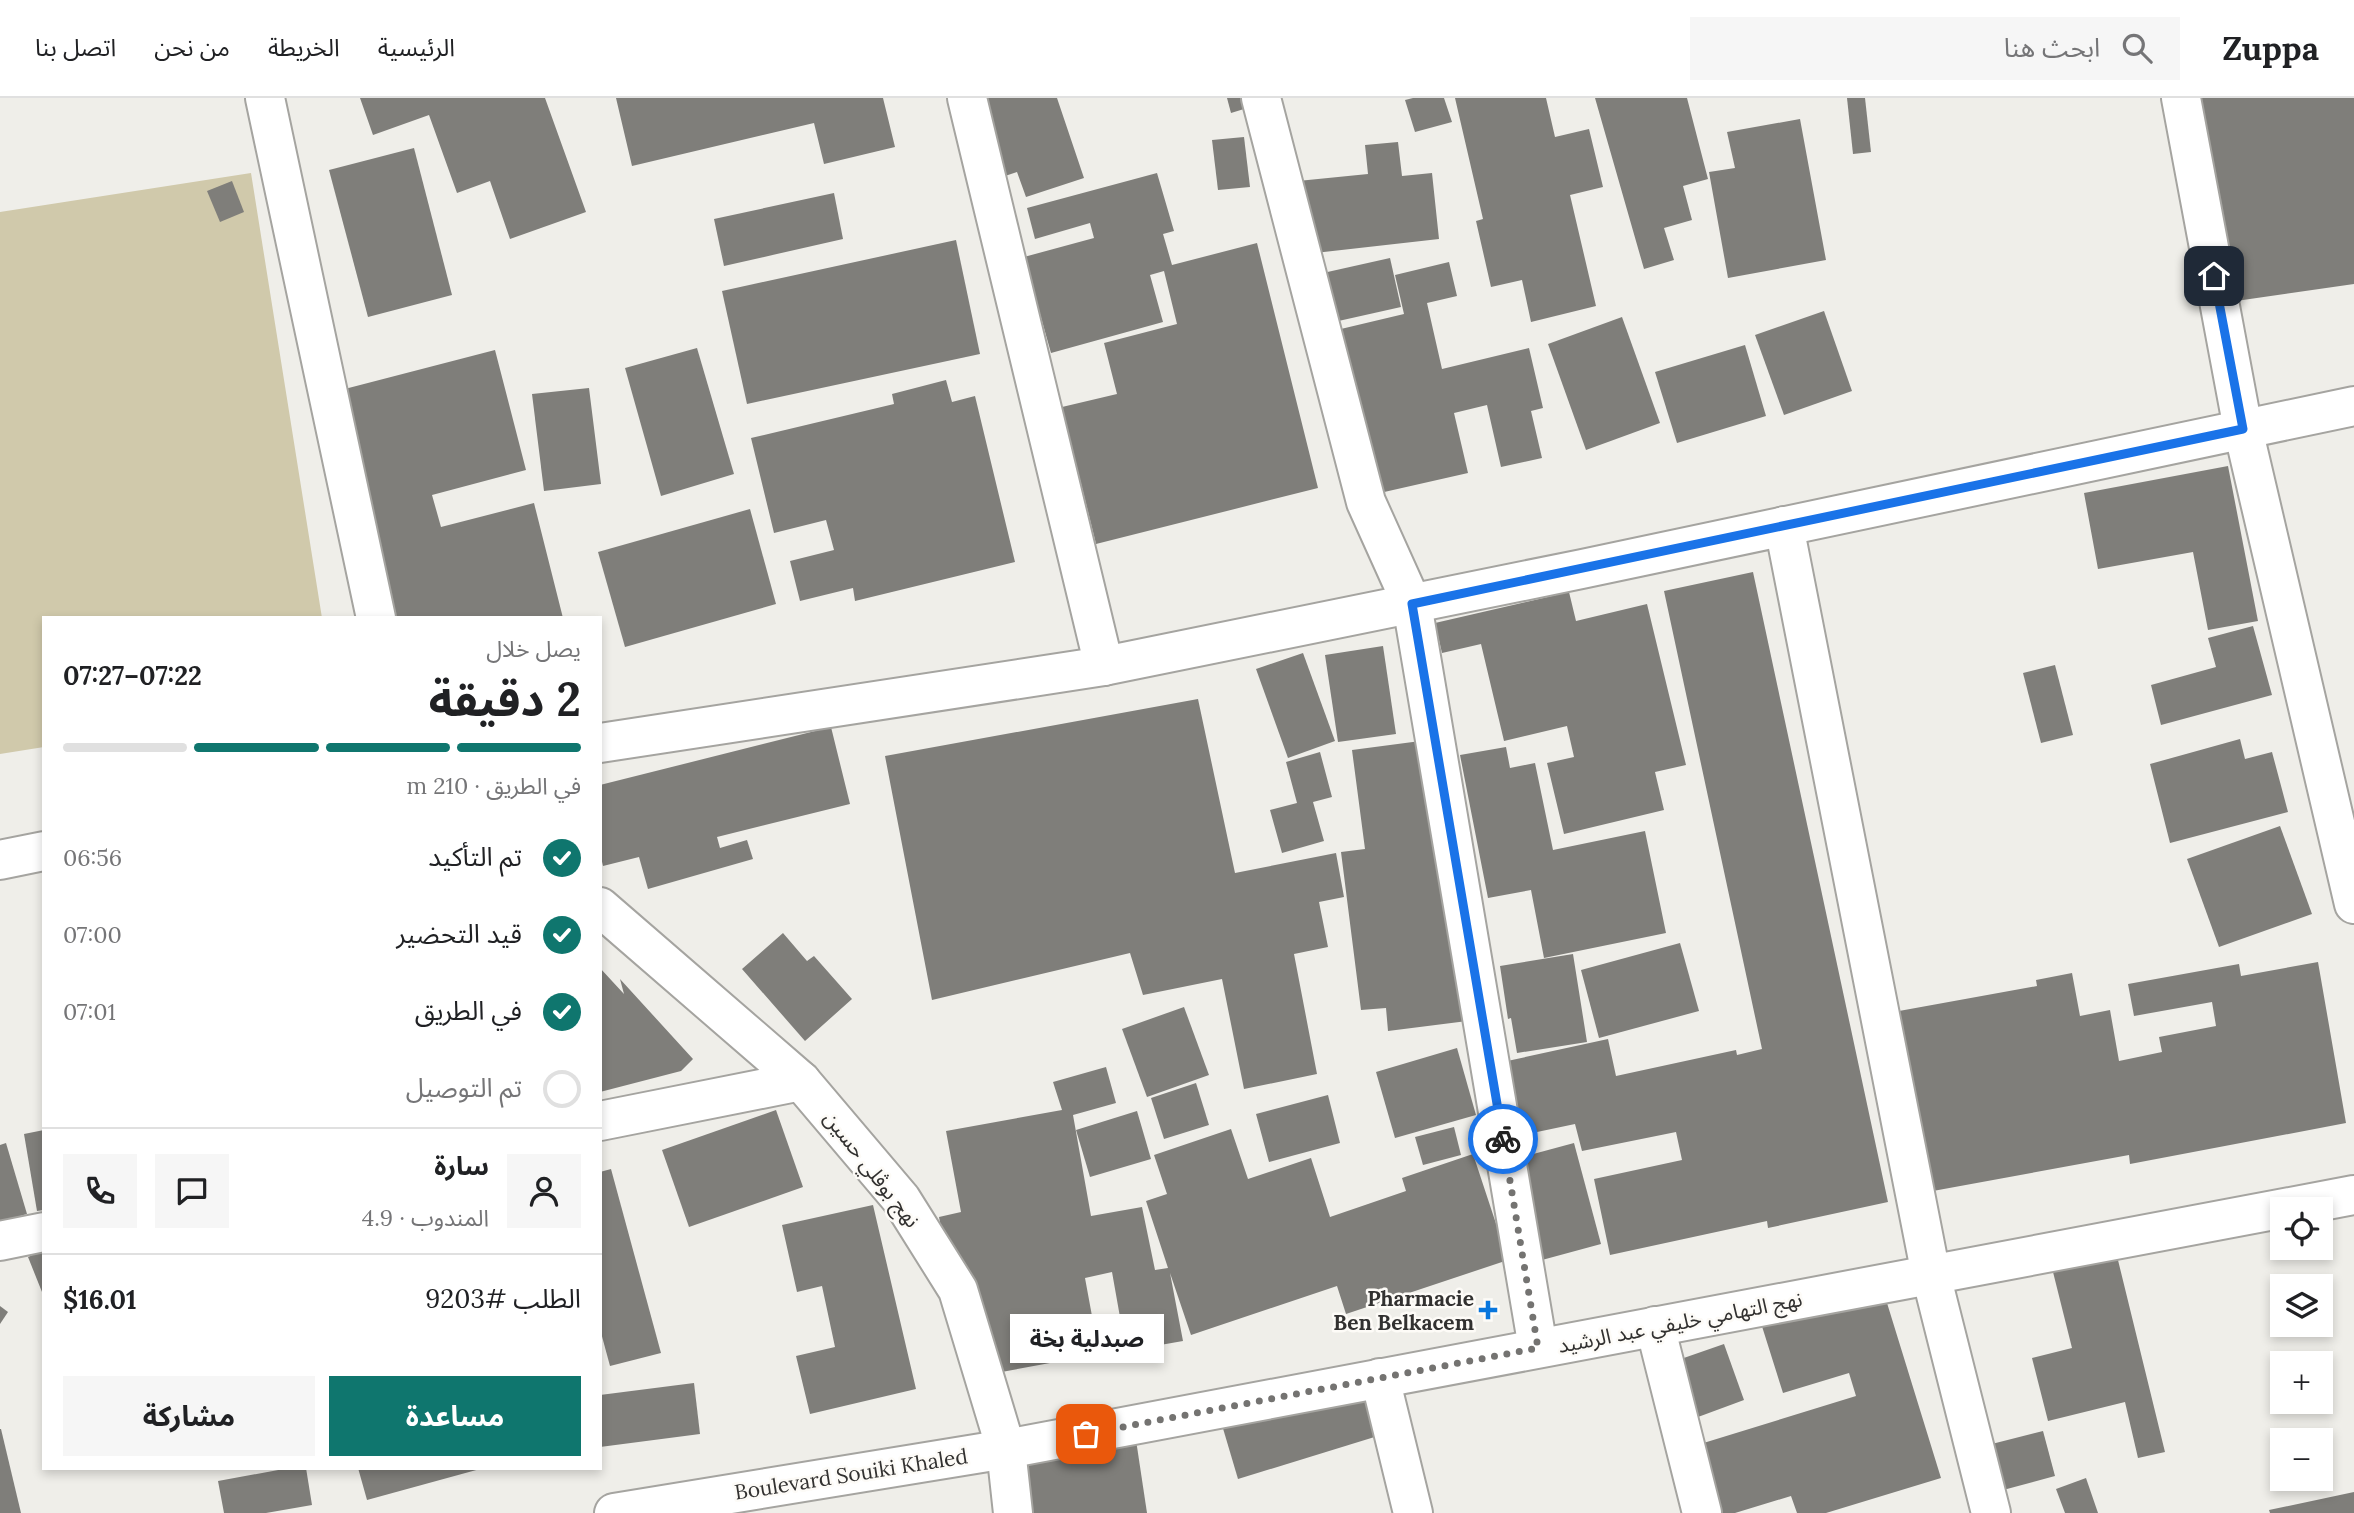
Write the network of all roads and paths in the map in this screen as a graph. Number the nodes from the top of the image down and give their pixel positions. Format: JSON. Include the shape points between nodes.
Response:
{"nodes":[{"id":1,"x":265,"y":98,"type":"edge"},
{"id":2,"x":967,"y":98,"type":"edge"},
{"id":3,"x":1261,"y":98,"type":"edge"},
{"id":4,"x":2180,"y":98,"type":"edge"},
{"id":5,"x":2354,"y":406,"type":"edge"},
{"id":6,"x":2243,"y":429,"type":"junction"},
{"id":7,"x":1784,"y":526,"type":"junction"},
{"id":8,"x":1412,"y":604,"type":"junction"},
{"id":9,"x":376,"y":616,"type":"edge"},
{"id":10,"x":1104,"y":666,"type":"junction"},
{"id":11,"x":602,"y":743,"type":"edge"},
{"id":12,"x":42,"y":851,"type":"edge"},
{"id":13,"x":0,"y":860,"type":"edge"},
{"id":14,"x":2354,"y":904,"type":"edge"},
{"id":15,"x":602,"y":909,"type":"edge"},
{"id":16,"x":801,"y":1081,"type":"junction"},
{"id":17,"x":602,"y":1121,"type":"edge"},
{"id":18,"x":2354,"y":1195,"type":"edge"},
{"id":19,"x":42,"y":1232,"type":"edge"},
{"id":20,"x":0,"y":1241,"type":"edge"},
{"id":21,"x":1931,"y":1275,"type":"junction"},
{"id":22,"x":1655,"y":1326,"type":"junction"},
{"id":23,"x":1538,"y":1348,"type":"junction"},
{"id":24,"x":1380,"y":1378,"type":"junction"},
{"id":25,"x":1006,"y":1449,"type":"junction"},
{"id":26,"x":614,"y":1513,"type":"edge"},
{"id":27,"x":1013,"y":1513,"type":"edge"},
{"id":28,"x":1413,"y":1513,"type":"edge"},
{"id":29,"x":1702,"y":1513,"type":"edge"},
{"id":30,"x":1991,"y":1513,"type":"edge"}],
"edges":[{"from":1,"to":9,"type":"street"},
{"from":2,"to":10,"type":"street"},
{"from":3,"to":8,"type":"street","via":[[1366,502]]},
{"from":4,"to":6,"type":"street"},
{"from":5,"to":6,"type":"street"},
{"from":6,"to":7,"type":"street"},
{"from":6,"to":14,"type":"street"},
{"from":7,"to":8,"type":"street"},
{"from":7,"to":21,"type":"street"},
{"from":8,"to":10,"type":"street"},
{"from":8,"to":23,"type":"street"},
{"from":10,"to":11,"type":"street"},
{"from":12,"to":13,"type":"street"},
{"from":15,"to":16,"type":"street","name":"نهج بوڨلي حسين"},
{"from":16,"to":17,"type":"street"},
{"from":16,"to":25,"type":"street","name":"نهج بوڨلي حسين","via":[[901,1199],[958,1290]]},
{"from":18,"to":21,"type":"street","name":"نهج التهامي خليفي عبد الرشيد"},
{"from":19,"to":20,"type":"street"},
{"from":21,"to":22,"type":"street","name":"نهج التهامي خليفي عبد الرشيد"},
{"from":21,"to":30,"type":"street"},
{"from":22,"to":23,"type":"street","name":"نهج التهامي خليفي عبد الرشيد"},
{"from":22,"to":29,"type":"street"},
{"from":23,"to":24,"type":"street","name":"نهج التهامي خليفي عبد الرشيد"},
{"from":24,"to":25,"type":"street","name":"نهج التهامي خليفي عبد الرشيد"},
{"from":24,"to":28,"type":"street"},
{"from":25,"to":26,"type":"street","name":"Boulevard Souiki Khaled"},
{"from":25,"to":27,"type":"street","name":"نهج بوڨلي حسين"}]}
